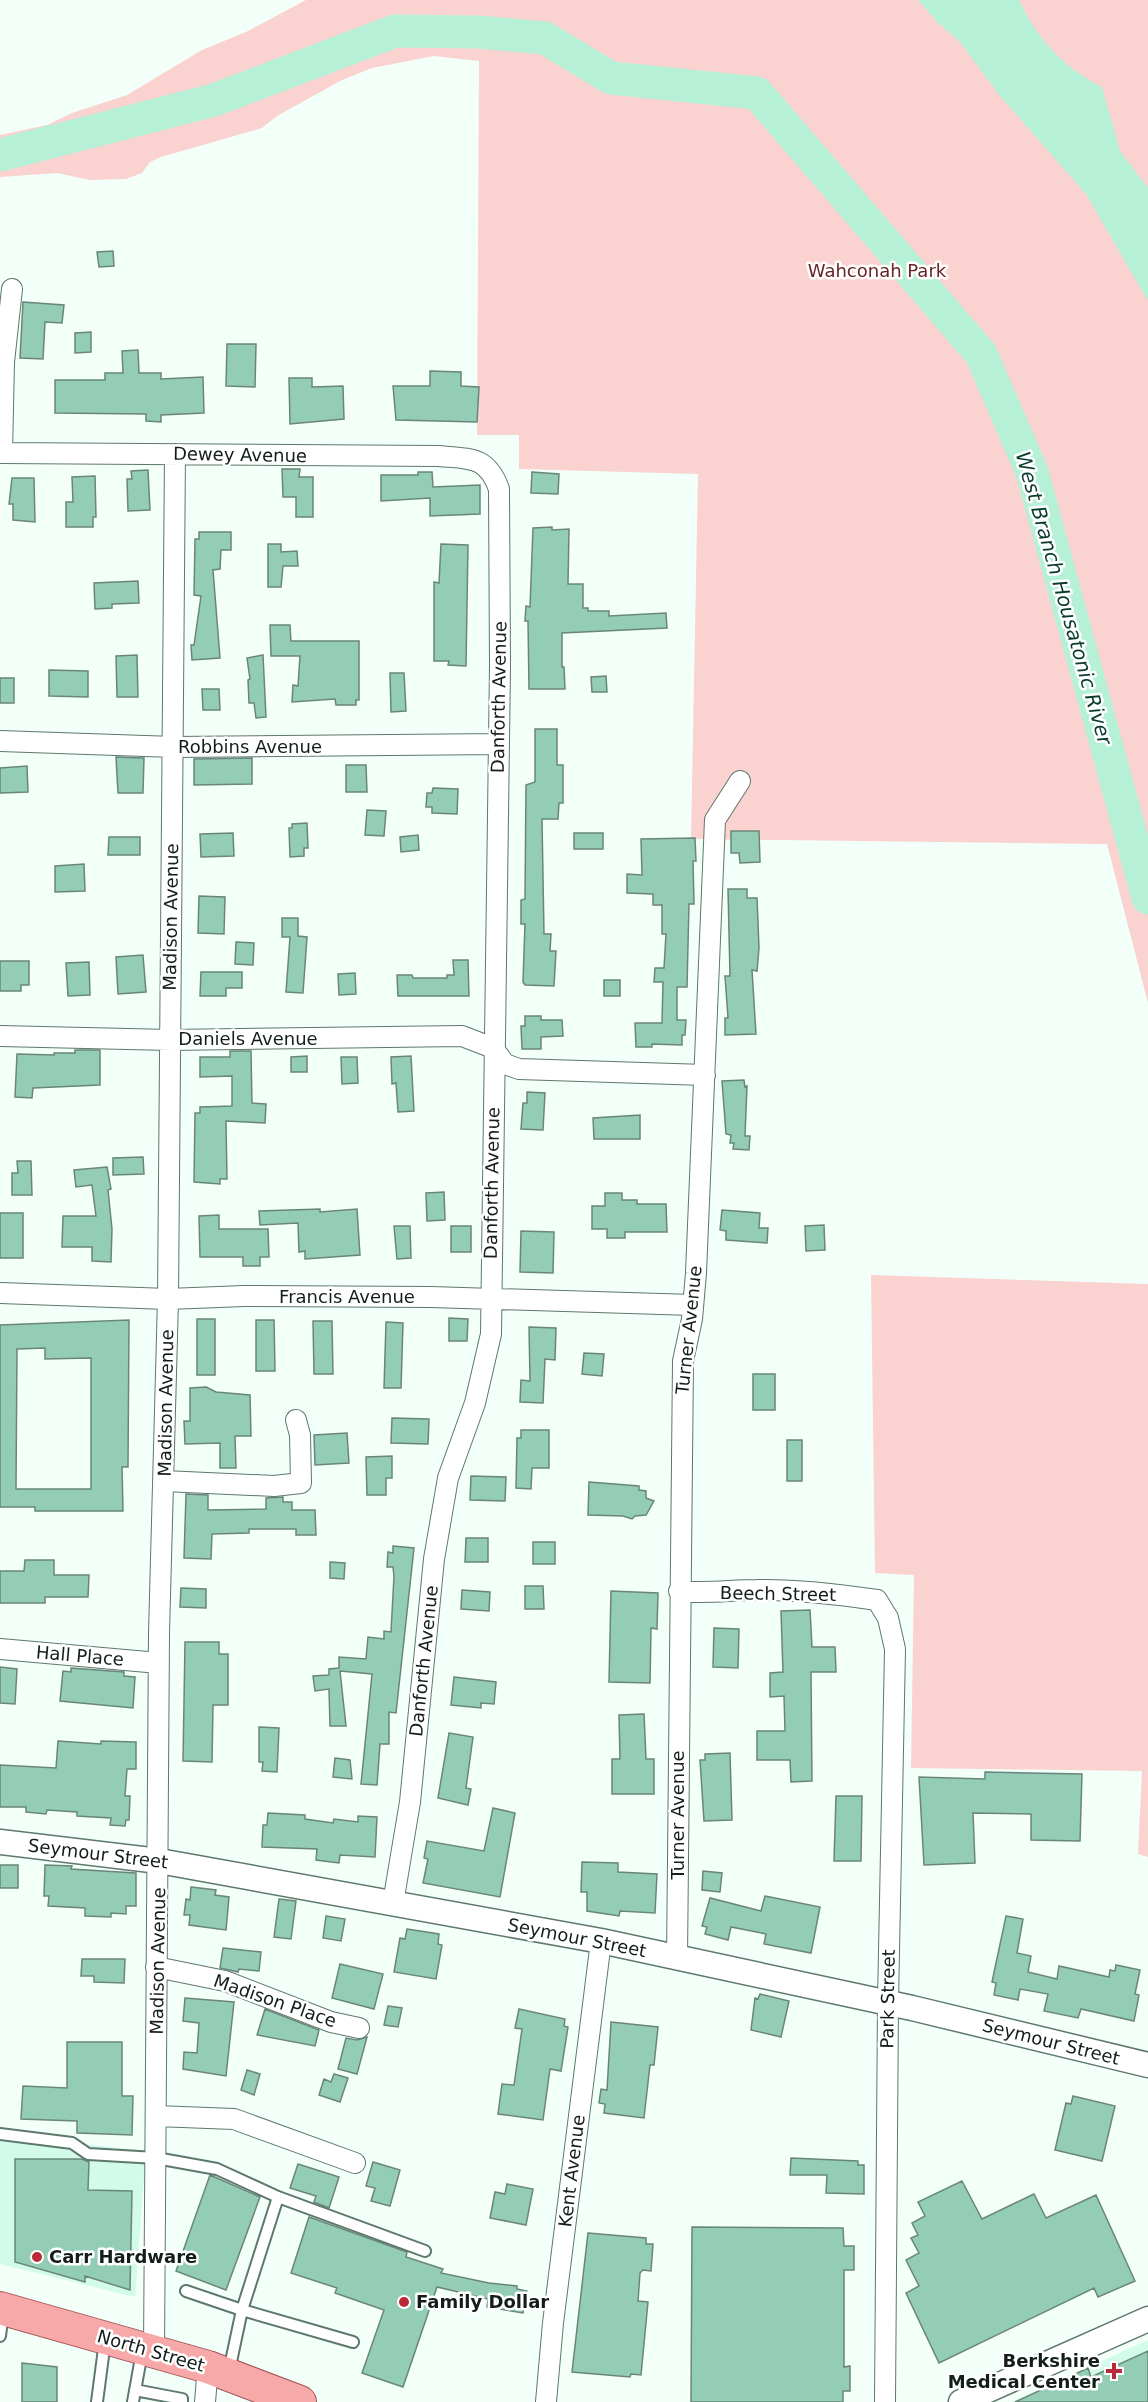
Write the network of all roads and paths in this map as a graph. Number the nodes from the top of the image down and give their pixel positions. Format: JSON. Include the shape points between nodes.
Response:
{"nodes":[{"id":1,"x":12,"y":289,"type":"dead end"},
{"id":2,"x":1,"y":453,"type":"edge"},
{"id":3,"x":175,"y":454,"type":"junction"},
{"id":4,"x":479,"y":461,"type":"joint"},
{"id":5,"x":0,"y":741,"type":"edge"},
{"id":6,"x":499,"y":744,"type":"junction"},
{"id":7,"x":174,"y":747,"type":"junction"},
{"id":8,"x":740,"y":781,"type":"dead end"},
{"id":9,"x":0,"y":1036,"type":"edge"},
{"id":10,"x":170,"y":1040,"type":"junction"},
{"id":11,"x":493,"y":1048,"type":"junction"},
{"id":12,"x":705,"y":1075,"type":"junction"},
{"id":13,"x":0,"y":1293,"type":"edge"},
{"id":14,"x":168,"y":1299,"type":"junction"},
{"id":15,"x":492,"y":1300,"type":"junction"},
{"id":16,"x":693,"y":1305,"type":"junction"},
{"id":17,"x":296,"y":1420,"type":"dead end"},
{"id":18,"x":164,"y":1481,"type":"junction"},
{"id":19,"x":679,"y":1591,"type":"junction"},
{"id":20,"x":877,"y":1600,"type":"joint"},
{"id":21,"x":0,"y":1649,"type":"edge"},
{"id":22,"x":159,"y":1663,"type":"junction"},
{"id":23,"x":0,"y":1842,"type":"edge"},
{"id":24,"x":159,"y":1861,"type":"junction"},
{"id":25,"x":393,"y":1904,"type":"junction"},
{"id":26,"x":601,"y":1941,"type":"junction"},
{"id":27,"x":677,"y":1959,"type":"junction"},
{"id":28,"x":156,"y":1967,"type":"junction"},
{"id":29,"x":888,"y":2002,"type":"junction"},
{"id":30,"x":359,"y":2028,"type":"dead end"},
{"id":31,"x":1148,"y":2065,"type":"edge"},
{"id":32,"x":156,"y":2116,"type":"junction"},
{"id":33,"x":0,"y":2134,"type":"edge"},
{"id":34,"x":156,"y":2158,"type":"junction"},
{"id":35,"x":355,"y":2163,"type":"dead end"},
{"id":36,"x":278,"y":2197,"type":"junction"},
{"id":37,"x":425,"y":2251,"type":"dead end"},
{"id":38,"x":186,"y":2291,"type":"dead end"},
{"id":39,"x":242,"y":2310,"type":"junction"},
{"id":40,"x":1,"y":2317,"type":"edge"},
{"id":41,"x":1148,"y":2319,"type":"edge"},
{"id":42,"x":105,"y":2338,"type":"junction"},
{"id":43,"x":354,"y":2342,"type":"dead end"},
{"id":44,"x":148,"y":2350,"type":"junction"},
{"id":45,"x":218,"y":2371,"type":"junction"},
{"id":46,"x":135,"y":2390,"type":"junction"},
{"id":47,"x":288,"y":2400,"type":"edge"},
{"id":48,"x":97,"y":2402,"type":"edge"},
{"id":49,"x":133,"y":2402,"type":"edge"},
{"id":50,"x":182,"y":2402,"type":"edge"},
{"id":51,"x":205,"y":2402,"type":"edge"},
{"id":52,"x":546,"y":2402,"type":"edge"},
{"id":53,"x":885,"y":2402,"type":"edge"},
{"id":54,"x":961,"y":2402,"type":"edge"}],
"edges":[{"from":1,"to":2,"type":"street","via":[[4,362]]},
{"from":2,"to":3,"type":"street","name":"Dewey Avenue"},
{"from":3,"to":4,"type":"street","name":"Dewey Avenue","via":[[439,456]]},
{"from":3,"to":7,"type":"street","name":"Madison Avenue"},
{"from":4,"to":6,"type":"street","name":"Danforth Avenue","via":[[492,471],[499,489]]},
{"from":5,"to":7,"type":"street","name":"Robbins Avenue"},
{"from":6,"to":7,"type":"street","name":"Robbins Avenue"},
{"from":6,"to":11,"type":"street","name":"Danforth Avenue"},
{"from":7,"to":10,"type":"street","name":"Madison Avenue"},
{"from":8,"to":12,"type":"street","name":"Turner Avenue","via":[[715,820]]},
{"from":9,"to":10,"type":"street","name":"Daniels Avenue"},
{"from":10,"to":11,"type":"street","name":"Daniels Avenue","via":[[462,1036]]},
{"from":10,"to":14,"type":"street","name":"Madison Avenue"},
{"from":11,"to":12,"type":"street","via":[[505,1064],[519,1070]]},
{"from":11,"to":15,"type":"street","name":"Danforth Avenue"},
{"from":12,"to":16,"type":"street","name":"Turner Avenue"},
{"from":13,"to":14,"type":"street","name":"Francis Avenue"},
{"from":14,"to":15,"type":"street","name":"Francis Avenue","via":[[244,1296]]},
{"from":14,"to":18,"type":"street","name":"Madison Avenue"},
{"from":15,"to":16,"type":"street","name":"Francis Avenue"},
{"from":15,"to":25,"type":"street","name":"Danforth Avenue","via":[[491,1334],[475,1403],[448,1478],[434,1559],[410,1802]]},
{"from":16,"to":19,"type":"street","name":"Turner Avenue","via":[[683,1361]]},
{"from":17,"to":18,"type":"street","via":[[302,1483],[274,1486]]},
{"from":18,"to":22,"type":"street","name":"Madison Avenue"},
{"from":19,"to":20,"type":"street","name":"Beech Street","via":[[819,1592]]},
{"from":19,"to":27,"type":"street","name":"Turner Avenue"},
{"from":20,"to":29,"type":"street","name":"Park Street","via":[[888,1618],[895,1649]]},
{"from":21,"to":22,"type":"street","name":"Hall Place"},
{"from":22,"to":24,"type":"street","name":"Madison Avenue"},
{"from":23,"to":24,"type":"street","name":"Seymour Street"},
{"from":24,"to":25,"type":"street","name":"Seymour Street"},
{"from":24,"to":28,"type":"street","name":"Madison Avenue"},
{"from":25,"to":26,"type":"street","name":"Seymour Street"},
{"from":26,"to":27,"type":"street","name":"Seymour Street"},
{"from":26,"to":52,"type":"street","name":"Kent Avenue","via":[[552,2324]]},
{"from":27,"to":29,"type":"street","name":"Seymour Street"},
{"from":28,"to":30,"type":"street","name":"Madison Place","via":[[225,1981],[331,2022]]},
{"from":28,"to":32,"type":"street","name":"Madison Avenue"},
{"from":29,"to":31,"type":"street","name":"Seymour Street"},
{"from":29,"to":53,"type":"street","name":"Park Street"},
{"from":32,"to":34,"type":"street","name":"Madison Avenue"},
{"from":32,"to":35,"type":"street","via":[[234,2119]]},
{"from":33,"to":34,"type":"lane","via":[[72,2143],[88,2154]]},
{"from":34,"to":36,"type":"lane","via":[[217,2169]]},
{"from":34,"to":44,"type":"street","name":"Madison Avenue"},
{"from":36,"to":37,"type":"lane"},
{"from":36,"to":39,"type":"lane"},
{"from":38,"to":39,"type":"lane"},
{"from":39,"to":43,"type":"lane"},
{"from":39,"to":45,"type":"lane"},
{"from":40,"to":42,"type":"main road","name":"North Street"},
{"from":41,"to":54,"type":"street"},
{"from":42,"to":44,"type":"main road","name":"North Street"},
{"from":42,"to":48,"type":"lane"},
{"from":44,"to":45,"type":"main road","name":"North Street"},
{"from":44,"to":46,"type":"lane"},
{"from":45,"to":47,"type":"main road","name":"North Street"},
{"from":45,"to":51,"type":"street"},
{"from":46,"to":49,"type":"lane"},
{"from":46,"to":50,"type":"lane"}]}
